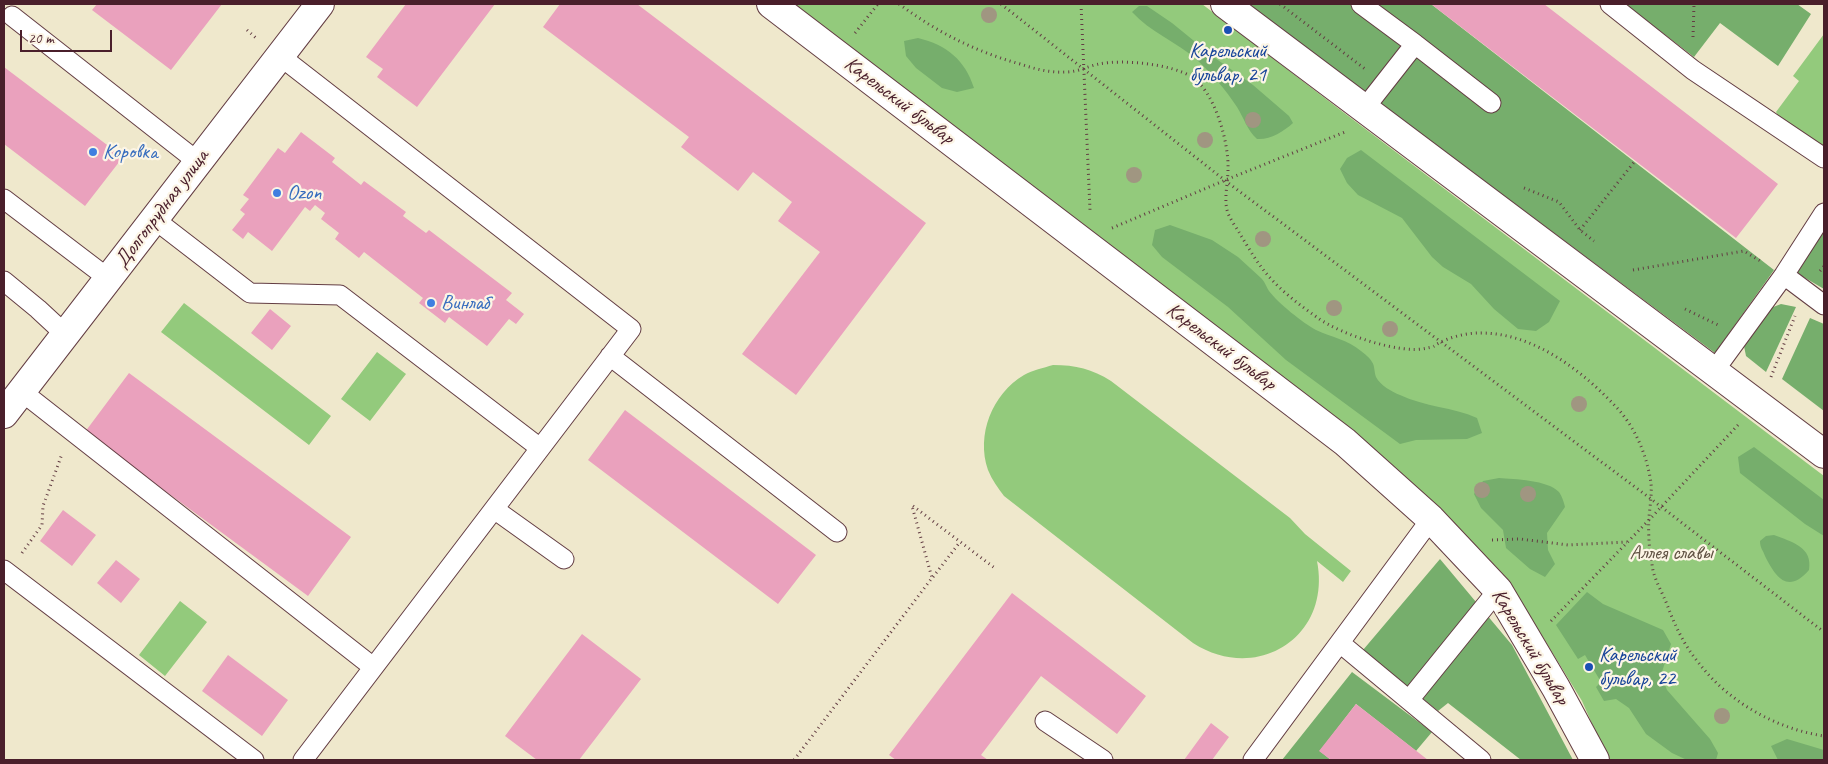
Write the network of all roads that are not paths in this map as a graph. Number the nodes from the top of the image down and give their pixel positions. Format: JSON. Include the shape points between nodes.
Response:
{"nodes":[{"id":1,"x":320,"y":4,"type":"edge"},
{"id":2,"x":771,"y":4,"type":"edge"},
{"id":3,"x":1225,"y":4,"type":"edge"},
{"id":4,"x":1361,"y":4,"type":"edge"},
{"id":5,"x":1610,"y":4,"type":"edge"},
{"id":6,"x":12,"y":16,"type":"dead end"},
{"id":7,"x":1415,"y":44,"type":"junction"},
{"id":8,"x":280,"y":56,"type":"junction"},
{"id":9,"x":1491,"y":103,"type":"dead end"},
{"id":10,"x":1364,"y":109,"type":"junction"},
{"id":11,"x":1824,"y":158,"type":"edge"},
{"id":12,"x":198,"y":162,"type":"junction"},
{"id":13,"x":4,"y":199,"type":"edge"},
{"id":14,"x":1824,"y":213,"type":"edge"},
{"id":15,"x":154,"y":219,"type":"junction"},
{"id":16,"x":1784,"y":275,"type":"junction"},
{"id":17,"x":109,"y":279,"type":"junction"},
{"id":18,"x":4,"y":281,"type":"edge"},
{"id":19,"x":1824,"y":305,"type":"edge"},
{"id":20,"x":66,"y":335,"type":"junction"},
{"id":21,"x":610,"y":356,"type":"junction"},
{"id":22,"x":1714,"y":371,"type":"junction"},
{"id":23,"x":21,"y":391,"type":"junction"},
{"id":24,"x":4,"y":414,"type":"edge"},
{"id":25,"x":540,"y":448,"type":"junction"},
{"id":26,"x":1824,"y":454,"type":"edge"},
{"id":27,"x":494,"y":508,"type":"junction"},
{"id":28,"x":1431,"y":519,"type":"junction"},
{"id":29,"x":838,"y":532,"type":"dead end"},
{"id":30,"x":564,"y":559,"type":"dead end"},
{"id":31,"x":5,"y":571,"type":"edge"},
{"id":32,"x":1498,"y":590,"type":"junction"},
{"id":33,"x":1340,"y":642,"type":"junction"},
{"id":34,"x":373,"y":667,"type":"junction"},
{"id":35,"x":1409,"y":700,"type":"junction"},
{"id":36,"x":1045,"y":721,"type":"dead end"},
{"id":37,"x":254,"y":760,"type":"edge"},
{"id":38,"x":302,"y":760,"type":"edge"},
{"id":39,"x":1103,"y":760,"type":"edge"},
{"id":40,"x":1253,"y":760,"type":"edge"},
{"id":41,"x":1481,"y":760,"type":"edge"},
{"id":42,"x":1595,"y":760,"type":"edge"}],
"edges":[{"from":1,"to":8,"type":"street","name":"Долгопрудная улица"},
{"from":2,"to":28,"type":"street","name":"Карельский бульвар","via":[[1345,442]]},
{"from":3,"to":10,"type":"street"},
{"from":4,"to":7,"type":"lane"},
{"from":5,"to":11,"type":"lane","via":[[1693,70]]},
{"from":6,"to":12,"type":"lane"},
{"from":7,"to":9,"type":"lane"},
{"from":7,"to":10,"type":"lane"},
{"from":8,"to":12,"type":"street","name":"Долгопрудная улица"},
{"from":8,"to":21,"type":"lane","via":[[631,329]]},
{"from":10,"to":22,"type":"street"},
{"from":12,"to":15,"type":"street","name":"Долгопрудная улица"},
{"from":13,"to":17,"type":"lane"},
{"from":14,"to":16,"type":"lane"},
{"from":15,"to":17,"type":"street","name":"Долгопрудная улица"},
{"from":15,"to":25,"type":"lane","via":[[250,293],[340,294]]},
{"from":16,"to":19,"type":"lane"},
{"from":16,"to":22,"type":"lane"},
{"from":17,"to":20,"type":"street","name":"Долгопрудная улица"},
{"from":18,"to":20,"type":"lane"},
{"from":20,"to":23,"type":"street","name":"Долгопрудная улица"},
{"from":21,"to":25,"type":"lane"},
{"from":21,"to":29,"type":"lane"},
{"from":22,"to":26,"type":"street"},
{"from":23,"to":24,"type":"street","name":"Долгопрудная улица"},
{"from":23,"to":34,"type":"lane"},
{"from":25,"to":27,"type":"lane"},
{"from":27,"to":30,"type":"lane"},
{"from":27,"to":34,"type":"lane"},
{"from":28,"to":32,"type":"street","name":"Карельский бульвар"},
{"from":28,"to":33,"type":"lane"},
{"from":31,"to":37,"type":"lane"},
{"from":32,"to":35,"type":"lane"},
{"from":32,"to":42,"type":"street","name":"Карельский бульвар"},
{"from":33,"to":35,"type":"lane"},
{"from":33,"to":40,"type":"lane"},
{"from":34,"to":38,"type":"lane"},
{"from":35,"to":41,"type":"lane"},
{"from":36,"to":39,"type":"lane"}]}
